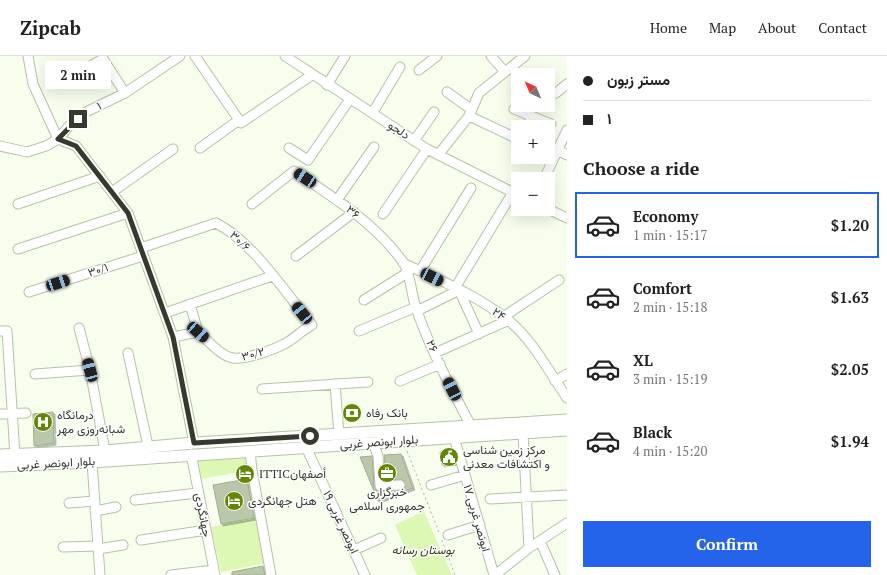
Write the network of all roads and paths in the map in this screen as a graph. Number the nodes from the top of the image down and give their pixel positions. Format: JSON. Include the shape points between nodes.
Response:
{"nodes":[{"id":1,"x":28,"y":56,"type":"edge"},
{"id":2,"x":180,"y":56,"type":"edge"},
{"id":3,"x":195,"y":56,"type":"edge"},
{"id":4,"x":286,"y":56,"type":"edge"},
{"id":5,"x":345,"y":56,"type":"edge"},
{"id":6,"x":437,"y":56,"type":"edge"},
{"id":7,"x":491,"y":56,"type":"edge"},
{"id":8,"x":525,"y":56,"type":"edge"},
{"id":9,"x":400,"y":67,"type":"dead end"},
{"id":10,"x":419,"y":70,"type":"dead end"},
{"id":11,"x":505,"y":72,"type":"junction"},
{"id":12,"x":312,"y":75,"type":"junction"},
{"id":13,"x":59,"y":83,"type":"dead end"},
{"id":14,"x":567,"y":84,"type":"edge"},
{"id":15,"x":327,"y":85,"type":"junction"},
{"id":16,"x":447,"y":92,"type":"dead end"},
{"id":17,"x":125,"y":93,"type":"junction"},
{"id":18,"x":556,"y":93,"type":"dead end"},
{"id":19,"x":350,"y":99,"type":"junction"},
{"id":20,"x":373,"y":112,"type":"junction"},
{"id":21,"x":434,"y":112,"type":"dead end"},
{"id":22,"x":521,"y":112,"type":"edge"},
{"id":23,"x":471,"y":113,"type":"junction"},
{"id":24,"x":532,"y":117,"type":"junction"},
{"id":25,"x":530,"y":120,"type":"edge"},
{"id":26,"x":540,"y":120,"type":"edge"},
{"id":27,"x":240,"y":122,"type":"junction"},
{"id":28,"x":567,"y":130,"type":"edge"},
{"id":29,"x":511,"y":135,"type":"edge"},
{"id":30,"x":58,"y":139,"type":"junction"},
{"id":31,"x":414,"y":141,"type":"junction"},
{"id":32,"x":0,"y":146,"type":"edge"},
{"id":33,"x":200,"y":148,"type":"dead end"},
{"id":34,"x":289,"y":148,"type":"dead end"},
{"id":35,"x":374,"y":148,"type":"dead end"},
{"id":36,"x":173,"y":149,"type":"dead end"},
{"id":37,"x":427,"y":149,"type":"junction"},
{"id":38,"x":555,"y":150,"type":"edge"},
{"id":39,"x":555,"y":152,"type":"edge"},
{"id":40,"x":438,"y":155,"type":"junction"},
{"id":41,"x":567,"y":155,"type":"edge"},
{"id":42,"x":100,"y":176,"type":"junction"},
{"id":43,"x":471,"y":188,"type":"dead end"},
{"id":44,"x":112,"y":192,"type":"junction"},
{"id":45,"x":511,"y":192,"type":"edge"},
{"id":46,"x":337,"y":200,"type":"junction"},
{"id":47,"x":511,"y":202,"type":"edge"},
{"id":48,"x":18,"y":204,"type":"dead end"},
{"id":49,"x":252,"y":204,"type":"dead end"},
{"id":50,"x":354,"y":212,"type":"junction"},
{"id":51,"x":555,"y":212,"type":"edge"},
{"id":52,"x":128,"y":213,"type":"junction"},
{"id":53,"x":383,"y":214,"type":"dead end"},
{"id":54,"x":567,"y":218,"type":"edge"},
{"id":55,"x":18,"y":249,"type":"dead end"},
{"id":56,"x":142,"y":252,"type":"junction"},
{"id":57,"x":296,"y":256,"type":"dead end"},
{"id":58,"x":403,"y":263,"type":"junction"},
{"id":59,"x":420,"y":271,"type":"junction"},
{"id":60,"x":407,"y":273,"type":"junction"},
{"id":61,"x":272,"y":276,"type":"junction"},
{"id":62,"x":559,"y":280,"type":"dead end"},
{"id":63,"x":457,"y":289,"type":"junction"},
{"id":64,"x":29,"y":292,"type":"dead end"},
{"id":65,"x":364,"y":300,"type":"dead end"},
{"id":66,"x":190,"y":304,"type":"junction"},
{"id":67,"x":417,"y":309,"type":"junction"},
{"id":68,"x":165,"y":313,"type":"junction"},
{"id":69,"x":506,"y":319,"type":"junction"},
{"id":70,"x":312,"y":325,"type":"joint"},
{"id":71,"x":79,"y":328,"type":"dead end"},
{"id":72,"x":4,"y":331,"type":"edge"},
{"id":73,"x":359,"y":331,"type":"dead end"},
{"id":74,"x":198,"y":332,"type":"junction"},
{"id":75,"x":479,"y":334,"type":"junction"},
{"id":76,"x":173,"y":337,"type":"junction"},
{"id":77,"x":128,"y":353,"type":"dead end"},
{"id":78,"x":435,"y":353,"type":"junction"},
{"id":79,"x":440,"y":364,"type":"junction"},
{"id":80,"x":90,"y":370,"type":"junction"},
{"id":81,"x":35,"y":374,"type":"dead end"},
{"id":82,"x":567,"y":374,"type":"edge"},
{"id":83,"x":400,"y":381,"type":"dead end"},
{"id":84,"x":556,"y":381,"type":"junction"},
{"id":85,"x":368,"y":382,"type":"dead end"},
{"id":86,"x":335,"y":384,"type":"junction"},
{"id":87,"x":262,"y":388,"type":"dead end"},
{"id":88,"x":567,"y":398,"type":"edge"},
{"id":89,"x":26,"y":413,"type":"dead end"},
{"id":90,"x":0,"y":414,"type":"edge"},
{"id":91,"x":12,"y":414,"type":"junction"},
{"id":92,"x":567,"y":420,"type":"edge"},
{"id":93,"x":471,"y":426,"type":"junction"},
{"id":94,"x":567,"y":430,"type":"edge"},
{"id":95,"x":522,"y":433,"type":"junction"},
{"id":96,"x":339,"y":435,"type":"junction"},
{"id":97,"x":454,"y":437,"type":"junction"},
{"id":98,"x":403,"y":440,"type":"junction"},
{"id":99,"x":373,"y":442,"type":"junction"},
{"id":100,"x":194,"y":443,"type":"junction"},
{"id":101,"x":148,"y":446,"type":"junction"},
{"id":102,"x":306,"y":447,"type":"junction"},
{"id":103,"x":105,"y":451,"type":"junction"},
{"id":104,"x":250,"y":451,"type":"junction"},
{"id":105,"x":191,"y":454,"type":"junction"},
{"id":106,"x":0,"y":455,"type":"edge"},
{"id":107,"x":15,"y":455,"type":"junction"},
{"id":108,"x":92,"y":462,"type":"junction"},
{"id":109,"x":0,"y":466,"type":"edge"},
{"id":110,"x":465,"y":475,"type":"junction"},
{"id":111,"x":400,"y":485,"type":"dead end"},
{"id":112,"x":431,"y":485,"type":"dead end"},
{"id":113,"x":198,"y":493,"type":"junction"},
{"id":114,"x":567,"y":495,"type":"edge"},
{"id":115,"x":526,"y":497,"type":"junction"},
{"id":116,"x":490,"y":499,"type":"dead end"},
{"id":117,"x":135,"y":500,"type":"dead end"},
{"id":118,"x":69,"y":503,"type":"dead end"},
{"id":119,"x":95,"y":506,"type":"junction"},
{"id":120,"x":116,"y":507,"type":"dead end"},
{"id":121,"x":567,"y":523,"type":"edge"},
{"id":122,"x":480,"y":525,"type":"junction"},
{"id":123,"x":206,"y":530,"type":"junction"},
{"id":124,"x":448,"y":536,"type":"dead end"},
{"id":125,"x":382,"y":538,"type":"dead end"},
{"id":126,"x":141,"y":540,"type":"dead end"},
{"id":127,"x":540,"y":541,"type":"junction"},
{"id":128,"x":123,"y":545,"type":"dead end"},
{"id":129,"x":63,"y":547,"type":"dead end"},
{"id":130,"x":98,"y":547,"type":"junction"},
{"id":131,"x":529,"y":548,"type":"junction"},
{"id":132,"x":354,"y":550,"type":"junction"},
{"id":133,"x":214,"y":572,"type":"edge"},
{"id":134,"x":552,"y":574,"type":"edge"},
{"id":135,"x":100,"y":575,"type":"edge"},
{"id":136,"x":171,"y":575,"type":"edge"},
{"id":137,"x":271,"y":575,"type":"edge"},
{"id":138,"x":365,"y":575,"type":"edge"},
{"id":139,"x":455,"y":575,"type":"edge"},
{"id":140,"x":495,"y":575,"type":"edge"}],
"edges":[{"from":1,"to":30,"type":"street","via":[[33,84]]},
{"from":2,"to":17,"type":"street","name":"۱"},
{"from":3,"to":27,"type":"street"},
{"from":4,"to":12,"type":"street","name":"دلجو"},
{"from":5,"to":15,"type":"street"},
{"from":6,"to":10,"type":"street"},
{"from":7,"to":11,"type":"street"},
{"from":8,"to":11,"type":"street"},
{"from":9,"to":20,"type":"street"},
{"from":11,"to":23,"type":"street","via":[[479,93]]},
{"from":12,"to":15,"type":"street","name":"دلجو"},
{"from":12,"to":27,"type":"street"},
{"from":13,"to":17,"type":"street","via":[[103,59]]},
{"from":14,"to":18,"type":"street"},
{"from":15,"to":19,"type":"street","name":"دلجو"},
{"from":16,"to":23,"type":"street"},
{"from":17,"to":30,"type":"street","name":"۱","via":[[86,112]]},
{"from":19,"to":20,"type":"street","name":"دلجو"},
{"from":19,"to":34,"type":"street","via":[[308,160]]},
{"from":20,"to":31,"type":"street","name":"دلجو"},
{"from":21,"to":31,"type":"street"},
{"from":22,"to":24,"type":"street"},
{"from":23,"to":29,"type":"street"},
{"from":23,"to":40,"type":"street"},
{"from":24,"to":25,"type":"street"},
{"from":24,"to":26,"type":"street"},
{"from":27,"to":33,"type":"street"},
{"from":28,"to":38,"type":"street"},
{"from":30,"to":32,"type":"street","via":[[27,152]]},
{"from":30,"to":42,"type":"street","via":[[76,146]]},
{"from":31,"to":37,"type":"street","name":"دلجو"},
{"from":35,"to":46,"type":"street"},
{"from":36,"to":44,"type":"street"},
{"from":37,"to":40,"type":"street","name":"دلجو"},
{"from":37,"to":53,"type":"street"},
{"from":39,"to":41,"type":"street"},
{"from":40,"to":45,"type":"street","name":"دلجو"},
{"from":42,"to":44,"type":"street"},
{"from":42,"to":48,"type":"street"},
{"from":43,"to":59,"type":"street"},
{"from":44,"to":52,"type":"street"},
{"from":46,"to":49,"type":"street","name":"۳۶","via":[[294,171]]},
{"from":46,"to":50,"type":"street","name":"۳۶"},
{"from":47,"to":63,"type":"street"},
{"from":50,"to":57,"type":"street"},
{"from":50,"to":58,"type":"street","name":"۳۶","via":[[378,234]]},
{"from":51,"to":54,"type":"street"},
{"from":52,"to":55,"type":"street"},
{"from":52,"to":56,"type":"street"},
{"from":56,"to":61,"type":"street","name":"۳۰/۶","via":[[216,223],[227,228],[251,250]]},
{"from":56,"to":64,"type":"street","name":"۳۰/۱"},
{"from":56,"to":68,"type":"street"},
{"from":58,"to":59,"type":"street","name":"۲۴"},
{"from":58,"to":60,"type":"street","name":"۲۶"},
{"from":59,"to":63,"type":"street","name":"۲۴"},
{"from":60,"to":65,"type":"street"},
{"from":60,"to":67,"type":"street","name":"۲۶"},
{"from":61,"to":66,"type":"street"},
{"from":61,"to":70,"type":"street","name":"۳۰/۶"},
{"from":62,"to":69,"type":"street"},
{"from":63,"to":67,"type":"street"},
{"from":63,"to":69,"type":"street","name":"۲۴","via":[[476,298]]},
{"from":63,"to":75,"type":"street"},
{"from":66,"to":68,"type":"street"},
{"from":66,"to":74,"type":"street"},
{"from":67,"to":73,"type":"street"},
{"from":67,"to":78,"type":"street","name":"۲۶"},
{"from":68,"to":76,"type":"street"},
{"from":69,"to":75,"type":"street"},
{"from":69,"to":84,"type":"street","name":"۲۴","via":[[529,342]]},
{"from":70,"to":74,"type":"street","name":"۳۰/۲","via":[[285,344],[243,358],[232,358],[223,353]]},
{"from":71,"to":80,"type":"street"},
{"from":72,"to":91,"type":"street"},
{"from":74,"to":76,"type":"street"},
{"from":75,"to":78,"type":"street"},
{"from":76,"to":100,"type":"street"},
{"from":77,"to":101,"type":"street"},
{"from":78,"to":79,"type":"street","name":"۲۶"},
{"from":79,"to":83,"type":"street"},
{"from":79,"to":93,"type":"street","name":"۲۶"},
{"from":80,"to":81,"type":"street"},
{"from":80,"to":103,"type":"street"},
{"from":82,"to":84,"type":"street"},
{"from":84,"to":88,"type":"street","name":"۲۴"},
{"from":85,"to":86,"type":"street"},
{"from":86,"to":87,"type":"street"},
{"from":86,"to":96,"type":"street"},
{"from":89,"to":91,"type":"street"},
{"from":90,"to":91,"type":"street"},
{"from":91,"to":107,"type":"street"},
{"from":92,"to":93,"type":"main road","name":"بلوار ابونصر غربی"},
{"from":93,"to":96,"type":"main road","name":"بلوار ابونصر غربی"},
{"from":94,"to":95,"type":"main road","name":"بلوار ابونصر غربی"},
{"from":95,"to":97,"type":"main road","name":"بلوار ابونصر غربی"},
{"from":95,"to":115,"type":"street"},
{"from":96,"to":100,"type":"main road","name":"بلوار ابونصر غربی"},
{"from":97,"to":98,"type":"main road","name":"بلوار ابونصر غربی"},
{"from":97,"to":110,"type":"street","name":"ابونصر غربی ۱۷"},
{"from":98,"to":99,"type":"main road","name":"بلوار ابونصر غربی"},
{"from":98,"to":139,"type":"path"},
{"from":99,"to":102,"type":"main road","name":"بلوار ابونصر غربی"},
{"from":99,"to":111,"type":"street","via":[[378,456],[380,486]]},
{"from":100,"to":101,"type":"main road","name":"بلوار ابونصر غربی"},
{"from":101,"to":103,"type":"main road","name":"بلوار ابونصر غربی"},
{"from":102,"to":104,"type":"main road","name":"بلوار ابونصر غربی"},
{"from":102,"to":132,"type":"street","name":"ابونصر غربی ۱۹"},
{"from":103,"to":107,"type":"main road","name":"بلوار ابونصر غربی"},
{"from":104,"to":105,"type":"main road","name":"بلوار ابونصر غربی"},
{"from":104,"to":137,"type":"street"},
{"from":105,"to":108,"type":"main road","name":"بلوار ابونصر غربی"},
{"from":105,"to":113,"type":"street","name":"جهانگردی"},
{"from":106,"to":107,"type":"main road","name":"بلوار ابونصر غربی"},
{"from":108,"to":109,"type":"main road","name":"بلوار ابونصر غربی"},
{"from":108,"to":119,"type":"street"},
{"from":110,"to":112,"type":"street"},
{"from":110,"to":122,"type":"street","name":"ابونصر غربی ۱۷"},
{"from":113,"to":117,"type":"street"},
{"from":113,"to":123,"type":"street","name":"جهانگردی"},
{"from":114,"to":115,"type":"street"},
{"from":115,"to":116,"type":"street"},
{"from":115,"to":131,"type":"street"},
{"from":118,"to":119,"type":"street"},
{"from":119,"to":120,"type":"street"},
{"from":119,"to":130,"type":"street"},
{"from":121,"to":127,"type":"street"},
{"from":122,"to":124,"type":"street"},
{"from":122,"to":140,"type":"street","name":"ابونصر غربی ۱۷"},
{"from":123,"to":126,"type":"street"},
{"from":123,"to":133,"type":"street","name":"جهانگردی"},
{"from":125,"to":132,"type":"street"},
{"from":127,"to":131,"type":"street"},
{"from":127,"to":134,"type":"street"},
{"from":128,"to":130,"type":"street"},
{"from":129,"to":130,"type":"street"},
{"from":130,"to":135,"type":"street"},
{"from":131,"to":140,"type":"street"},
{"from":132,"to":138,"type":"street","name":"ابونصر غربی ۱۹"},
{"from":133,"to":136,"type":"street"}]}
